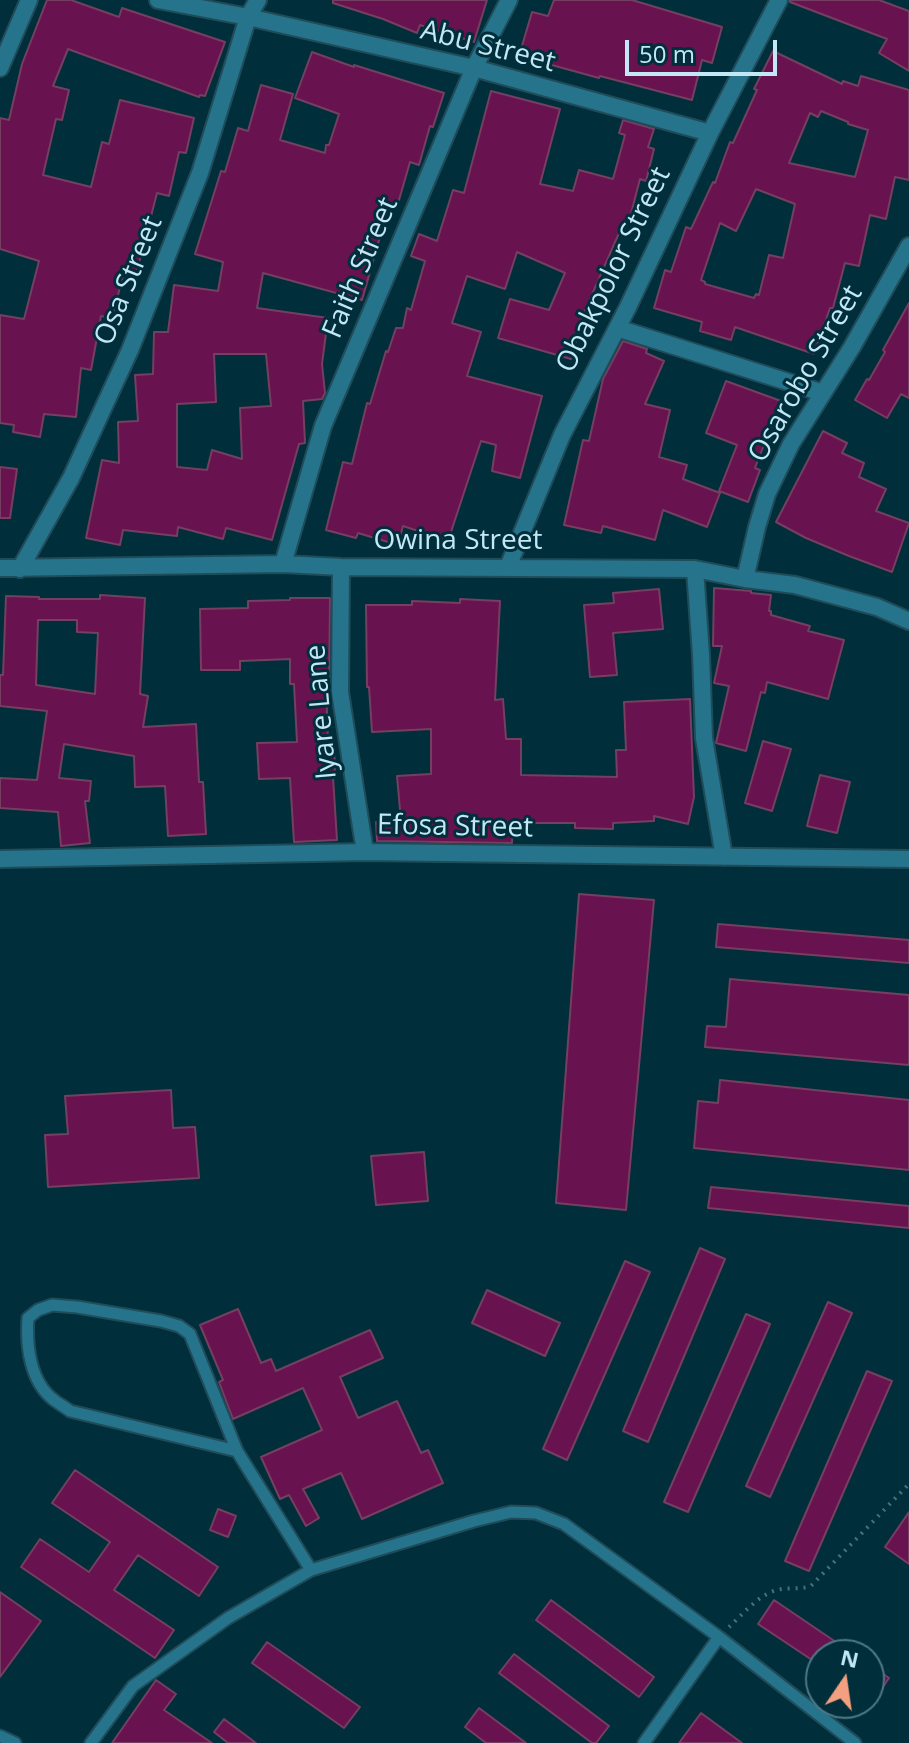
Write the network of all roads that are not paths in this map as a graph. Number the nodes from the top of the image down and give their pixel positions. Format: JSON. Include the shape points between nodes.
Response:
{"nodes":[{"id":1,"x":29,"y":0,"type":"edge"},
{"id":2,"x":158,"y":0,"type":"edge"},
{"id":3,"x":258,"y":0,"type":"edge"},
{"id":4,"x":509,"y":0,"type":"edge"},
{"id":5,"x":779,"y":0,"type":"edge"},
{"id":6,"x":248,"y":17,"type":"junction"},
{"id":7,"x":0,"y":68,"type":"edge"},
{"id":8,"x":474,"y":68,"type":"junction"},
{"id":9,"x":710,"y":133,"type":"junction"},
{"id":10,"x":908,"y":251,"type":"edge"},
{"id":11,"x":617,"y":328,"type":"junction"},
{"id":12,"x":823,"y":393,"type":"junction"},
{"id":13,"x":283,"y":564,"type":"junction"},
{"id":14,"x":341,"y":567,"type":"junction"},
{"id":15,"x":508,"y":567,"type":"junction"},
{"id":16,"x":0,"y":568,"type":"edge"},
{"id":17,"x":20,"y":569,"type":"junction"},
{"id":18,"x":695,"y":569,"type":"junction"},
{"id":19,"x":745,"y":579,"type":"junction"},
{"id":20,"x":909,"y":621,"type":"edge"},
{"id":21,"x":365,"y":852,"type":"junction"},
{"id":22,"x":724,"y":857,"type":"junction"},
{"id":23,"x":0,"y":859,"type":"edge"},
{"id":24,"x":909,"y":859,"type":"edge"},
{"id":25,"x":237,"y":1451,"type":"junction"},
{"id":26,"x":311,"y":1570,"type":"junction"},
{"id":27,"x":719,"y":1637,"type":"junction"},
{"id":28,"x":0,"y":1736,"type":"edge"},
{"id":29,"x":15,"y":1743,"type":"edge"},
{"id":30,"x":91,"y":1743,"type":"edge"},
{"id":31,"x":644,"y":1743,"type":"edge"},
{"id":32,"x":855,"y":1743,"type":"edge"}],
"edges":[{"from":1,"to":7,"type":"street"},
{"from":2,"to":6,"type":"street","name":"Abu Street"},
{"from":3,"to":6,"type":"street","name":"Osa Street"},
{"from":4,"to":8,"type":"street","name":"Faith Street"},
{"from":5,"to":9,"type":"street","name":"Obakpolor Street"},
{"from":6,"to":8,"type":"street","name":"Abu Street"},
{"from":6,"to":17,"type":"street","name":"Osa Street","via":[[200,173],[130,350],[71,478]]},
{"from":8,"to":9,"type":"street","name":"Abu Street"},
{"from":8,"to":13,"type":"street","name":"Faith Street","via":[[323,426]]},
{"from":9,"to":11,"type":"street","name":"Obakpolor Street"},
{"from":10,"to":12,"type":"street","name":"Osarobo Street"},
{"from":11,"to":12,"type":"street"},
{"from":11,"to":15,"type":"street","name":"Obakpolor Street","via":[[562,435]]},
{"from":12,"to":19,"type":"street","name":"Osarobo Street","via":[[767,494]]},
{"from":13,"to":14,"type":"street","name":"Owina Street"},
{"from":13,"to":17,"type":"street","name":"Owina Street"},
{"from":14,"to":15,"type":"street","name":"Owina Street"},
{"from":14,"to":21,"type":"street","name":"Iyare Lane","via":[[340,692]]},
{"from":15,"to":18,"type":"street","name":"Owina Street"},
{"from":16,"to":17,"type":"street","name":"Owina Street"},
{"from":18,"to":19,"type":"street","name":"Owina Street"},
{"from":18,"to":22,"type":"street","via":[[704,738]]},
{"from":19,"to":20,"type":"street","name":"Owina Street","via":[[795,585]]},
{"from":21,"to":22,"type":"street","name":"Efosa Street"},
{"from":21,"to":23,"type":"street","name":"Efosa Street"},
{"from":22,"to":24,"type":"street","name":"Efosa Street"},
{"from":25,"to":25,"type":"lane","via":[[70,1411],[38,1381],[26,1340],[28,1318],[52,1305],[179,1326],[197,1348]]},
{"from":25,"to":26,"type":"lane"},
{"from":26,"to":27,"type":"lane","via":[[474,1521],[511,1512],[536,1513],[564,1524]]},
{"from":26,"to":30,"type":"lane","via":[[228,1618],[133,1686]]},
{"from":27,"to":31,"type":"lane"},
{"from":27,"to":32,"type":"lane"},
{"from":28,"to":29,"type":"lane"}]}
